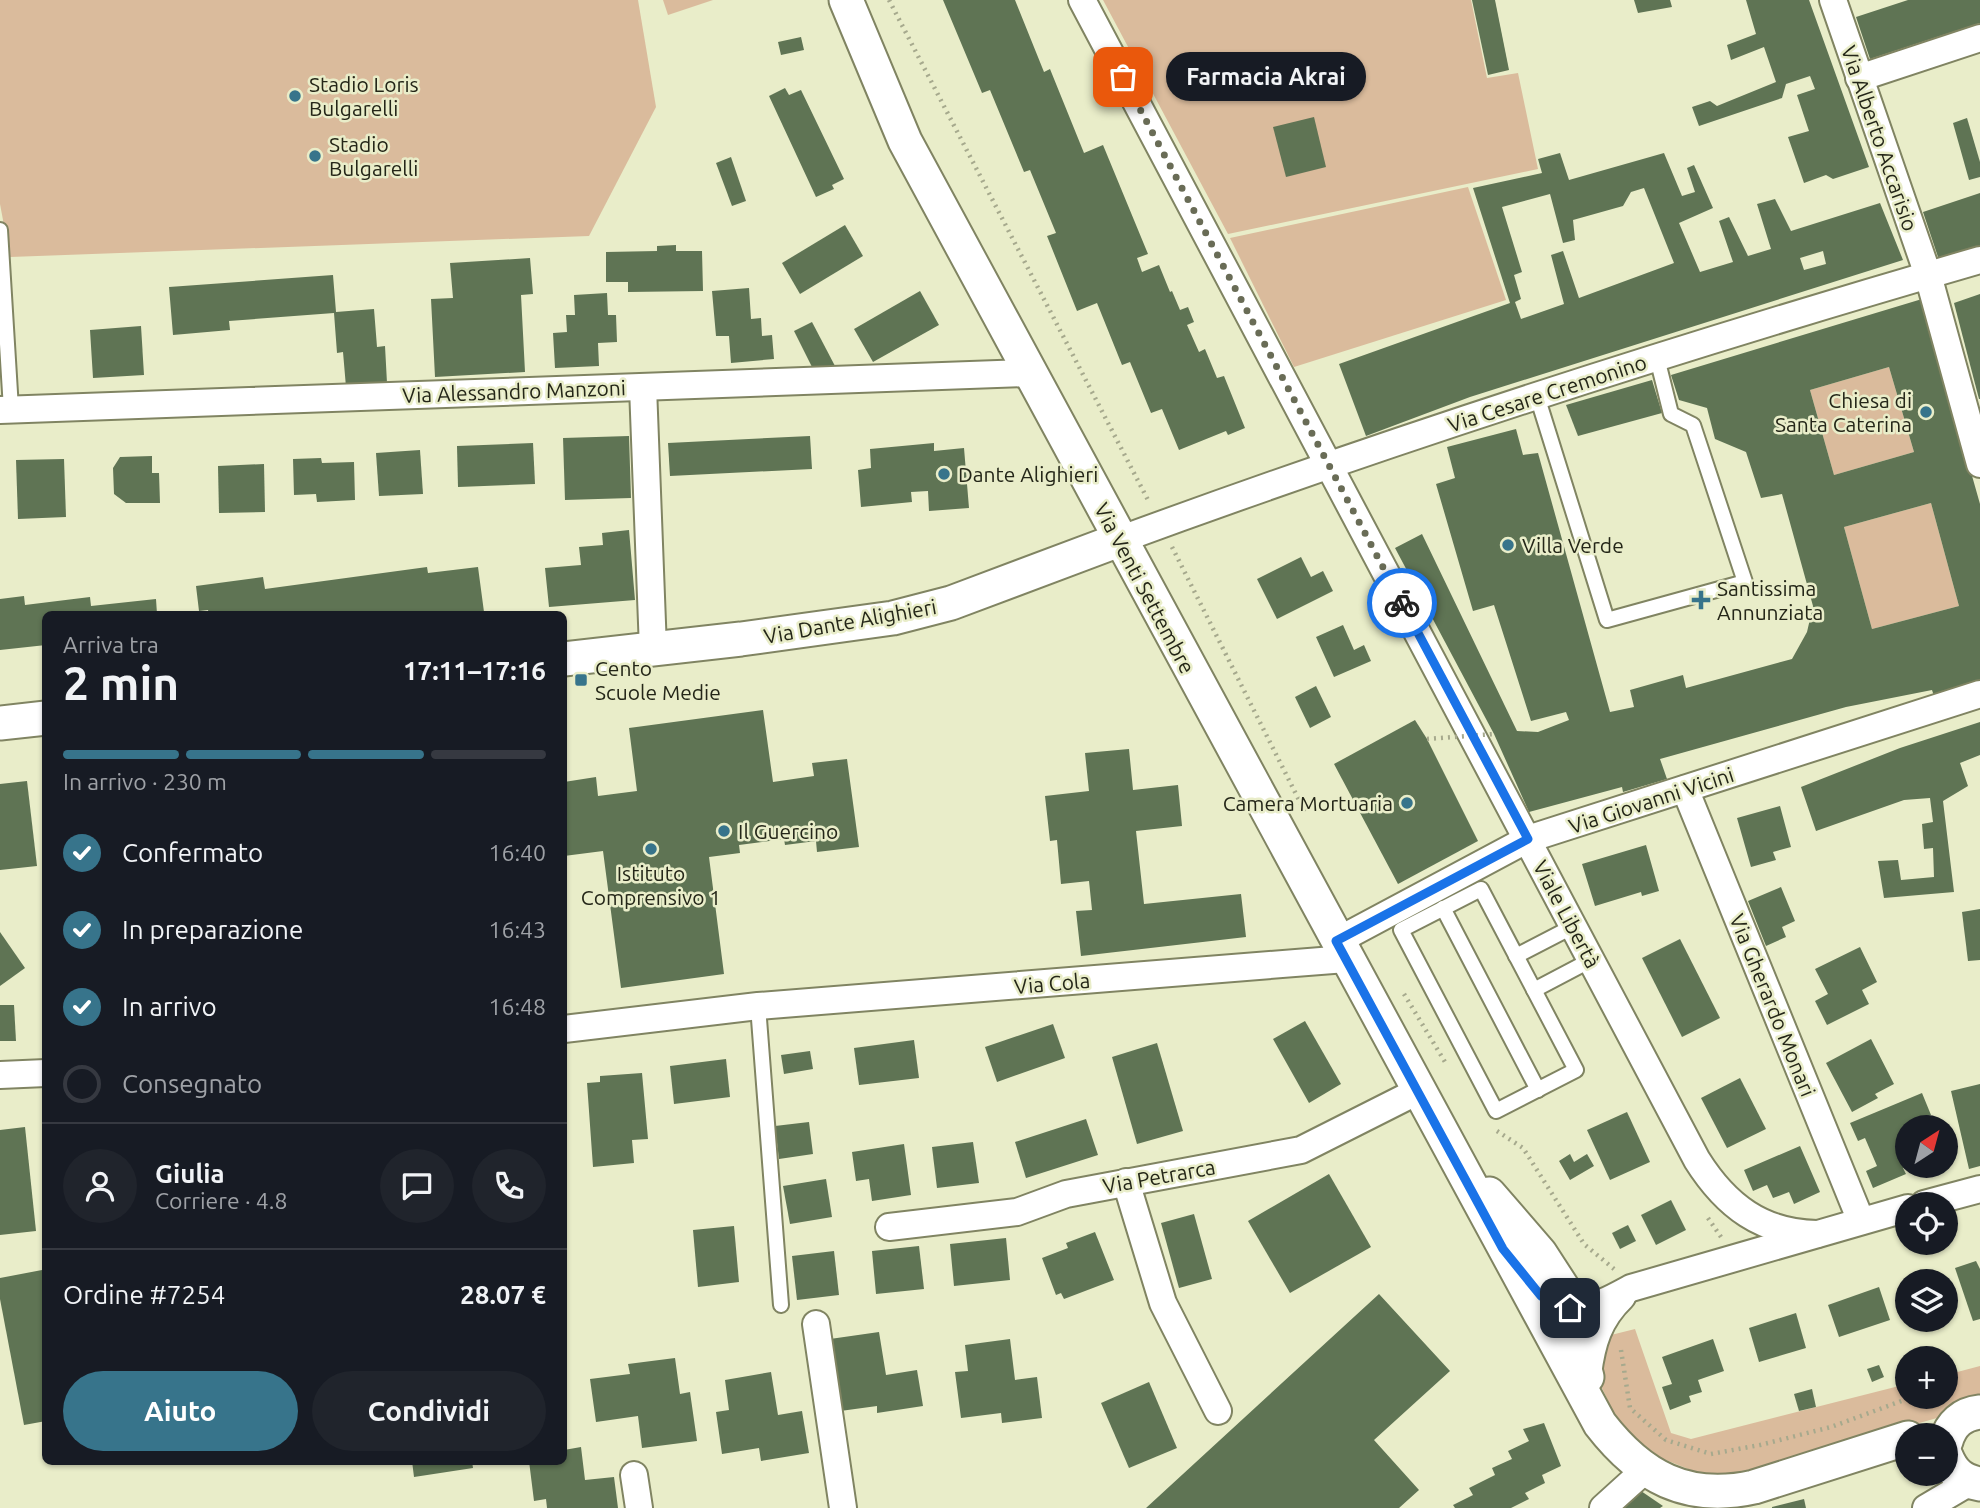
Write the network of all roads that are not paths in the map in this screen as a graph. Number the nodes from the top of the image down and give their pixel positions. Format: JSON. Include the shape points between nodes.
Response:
{"nodes":[{"id":1,"x":846,"y":0,"type":"edge"},
{"id":2,"x":1082,"y":0,"type":"edge"},
{"id":3,"x":1833,"y":0,"type":"edge"},
{"id":4,"x":1980,"y":38,"type":"edge"},
{"id":5,"x":1859,"y":78,"type":"junction"},
{"id":6,"x":0,"y":230,"type":"edge"},
{"id":7,"x":1980,"y":260,"type":"edge"},
{"id":8,"x":1928,"y":275,"type":"junction"},
{"id":9,"x":1657,"y":358,"type":"junction"},
{"id":10,"x":1028,"y":373,"type":"junction"},
{"id":11,"x":643,"y":387,"type":"junction"},
{"id":12,"x":1539,"y":401,"type":"junction"},
{"id":13,"x":1577,"y":402,"type":"dead end"},
{"id":14,"x":6,"y":410,"type":"edge"},
{"id":15,"x":1980,"y":464,"type":"edge"},
{"id":16,"x":1330,"y":468,"type":"junction"},
{"id":17,"x":1119,"y":540,"type":"junction"},
{"id":18,"x":653,"y":649,"type":"junction"},
{"id":19,"x":567,"y":659,"type":"edge"},
{"id":20,"x":1980,"y":694,"type":"edge"},
{"id":21,"x":42,"y":718,"type":"edge"},
{"id":22,"x":0,"y":723,"type":"edge"},
{"id":23,"x":1685,"y":789,"type":"junction"},
{"id":24,"x":1528,"y":839,"type":"junction"},
{"id":25,"x":1443,"y":908,"type":"junction"},
{"id":26,"x":1574,"y":926,"type":"junction"},
{"id":27,"x":1341,"y":950,"type":"junction"},
{"id":28,"x":1516,"y":956,"type":"junction"},
{"id":29,"x":1591,"y":960,"type":"junction"},
{"id":30,"x":1534,"y":990,"type":"junction"},
{"id":31,"x":758,"y":1006,"type":"junction"},
{"id":32,"x":567,"y":1029,"type":"edge"},
{"id":33,"x":42,"y":1073,"type":"edge"},
{"id":34,"x":0,"y":1075,"type":"edge"},
{"id":35,"x":1538,"y":1090,"type":"junction"},
{"id":36,"x":1418,"y":1091,"type":"junction"},
{"id":37,"x":1440,"y":1132,"type":"junction"},
{"id":38,"x":1126,"y":1182,"type":"junction"},
{"id":39,"x":1980,"y":1188,"type":"edge"},
{"id":40,"x":1958,"y":1194,"type":"edge"},
{"id":41,"x":1895,"y":1212,"type":"edge"},
{"id":42,"x":1861,"y":1221,"type":"junction"},
{"id":43,"x":889,"y":1227,"type":"dead end"},
{"id":44,"x":1817,"y":1234,"type":"junction"},
{"id":45,"x":1503,"y":1249,"type":"junction"},
{"id":46,"x":1631,"y":1288,"type":"junction"},
{"id":47,"x":781,"y":1304,"type":"dead end"},
{"id":48,"x":1570,"y":1308,"type":"junction"},
{"id":49,"x":816,"y":1324,"type":"dead end"},
{"id":50,"x":1587,"y":1379,"type":"junction"},
{"id":51,"x":1218,"y":1411,"type":"dead end"},
{"id":52,"x":1610,"y":1438,"type":"junction"},
{"id":53,"x":1895,"y":1446,"type":"edge"},
{"id":54,"x":1961,"y":1452,"type":"edge"},
{"id":55,"x":1646,"y":1468,"type":"junction"},
{"id":56,"x":634,"y":1475,"type":"dead end"},
{"id":57,"x":639,"y":1508,"type":"edge"},
{"id":58,"x":843,"y":1508,"type":"edge"},
{"id":59,"x":1603,"y":1508,"type":"edge"},
{"id":60,"x":1925,"y":1508,"type":"edge"}],
"edges":[{"from":1,"to":10,"type":"street","name":"Via Venti Settembre","via":[[905,141]]},
{"from":2,"to":16,"type":"street","name":"Viale Libertà"},
{"from":3,"to":5,"type":"street","name":"Via Alberto Accarisio"},
{"from":4,"to":5,"type":"street"},
{"from":5,"to":8,"type":"street","name":"Via Alberto Accarisio"},
{"from":6,"to":14,"type":"lane"},
{"from":7,"to":8,"type":"street","name":"Via Cesare Cremonino"},
{"from":8,"to":9,"type":"street","name":"Via Cesare Cremonino"},
{"from":8,"to":15,"type":"street","name":"Via Alberto Accarisio"},
{"from":9,"to":12,"type":"street","name":"Via Cesare Cremonino"},
{"from":9,"to":12,"type":"lane","via":[[1671,414],[1693,425],[1745,582],[1607,620]]},
{"from":10,"to":11,"type":"street","name":"Via Alessandro Manzoni"},
{"from":10,"to":17,"type":"street","name":"Via Venti Settembre"},
{"from":11,"to":14,"type":"street","name":"Via Alessandro Manzoni"},
{"from":11,"to":18,"type":"street"},
{"from":12,"to":13,"type":"street","via":[[1572,396]]},
{"from":12,"to":16,"type":"street","name":"Via Cesare Cremonino"},
{"from":16,"to":17,"type":"street","name":"Via Cesare Cremonino"},
{"from":16,"to":24,"type":"street","name":"Viale Libertà"},
{"from":17,"to":18,"type":"street","name":"Via Dante Alighieri","via":[[921,611]]},
{"from":17,"to":27,"type":"street","name":"Via Venti Settembre"},
{"from":18,"to":19,"type":"street","name":"Via Dante Alighieri"},
{"from":20,"to":23,"type":"street","name":"Via Giovanni Vicini"},
{"from":21,"to":22,"type":"street"},
{"from":23,"to":24,"type":"street","name":"Via Giovanni Vicini"},
{"from":23,"to":42,"type":"street","name":"Via Gherardo Monari"},
{"from":24,"to":26,"type":"street","name":"Viale Libertà"},
{"from":24,"to":27,"type":"street","name":"Via Giovanni Vicini"},
{"from":25,"to":28,"type":"lane","via":[[1481,889]]},
{"from":25,"to":35,"type":"lane"},
{"from":25,"to":35,"type":"lane","via":[[1401,930],[1496,1111]]},
{"from":26,"to":28,"type":"lane"},
{"from":26,"to":29,"type":"street","name":"Viale Libertà"},
{"from":27,"to":31,"type":"street","name":"Via Cola"},
{"from":27,"to":36,"type":"street","name":"Via Venti Settembre"},
{"from":28,"to":30,"type":"lane"},
{"from":29,"to":30,"type":"lane"},
{"from":29,"to":44,"type":"street","name":"Viale Libertà","via":[[1709,1178],[1731,1202],[1757,1220],[1784,1231]]},
{"from":30,"to":35,"type":"lane","via":[[1576,1070]]},
{"from":31,"to":32,"type":"street","name":"Via Cola"},
{"from":31,"to":47,"type":"lane"},
{"from":33,"to":34,"type":"street"},
{"from":36,"to":37,"type":"street","name":"Via Venti Settembre"},
{"from":36,"to":38,"type":"street","name":"Via Petrarca","via":[[1301,1150]]},
{"from":37,"to":45,"type":"street","name":"Via Venti Settembre"},
{"from":37,"to":48,"type":"street","name":"Via Venti Settembre","via":[[1548,1263]]},
{"from":38,"to":43,"type":"street","name":"Via Petrarca","via":[[1066,1194],[1017,1212]]},
{"from":38,"to":51,"type":"street","via":[[1163,1303]]},
{"from":39,"to":40,"type":"street"},
{"from":41,"to":42,"type":"street","name":"Viale Libertà"},
{"from":42,"to":44,"type":"street","name":"Viale Libertà"},
{"from":44,"to":46,"type":"street","name":"Viale Libertà"},
{"from":45,"to":48,"type":"street","via":[[1541,1296]]},
{"from":45,"to":52,"type":"street","name":"Via Venti Settembre"},
{"from":46,"to":48,"type":"street","name":"Viale Libertà","via":[[1595,1306]]},
{"from":46,"to":50,"type":"street","via":[[1595,1334]]},
{"from":48,"to":50,"type":"street","name":"Via Venti Settembre"},
{"from":49,"to":58,"type":"street"},
{"from":50,"to":52,"type":"street","name":"Via Venti Settembre"},
{"from":52,"to":55,"type":"street","name":"Via Venti Settembre"},
{"from":53,"to":55,"type":"street","name":"Via Venti Settembre","via":[[1731,1492],[1677,1486]]},
{"from":54,"to":60,"type":"street"},
{"from":55,"to":59,"type":"street"},
{"from":56,"to":57,"type":"street"}]}
